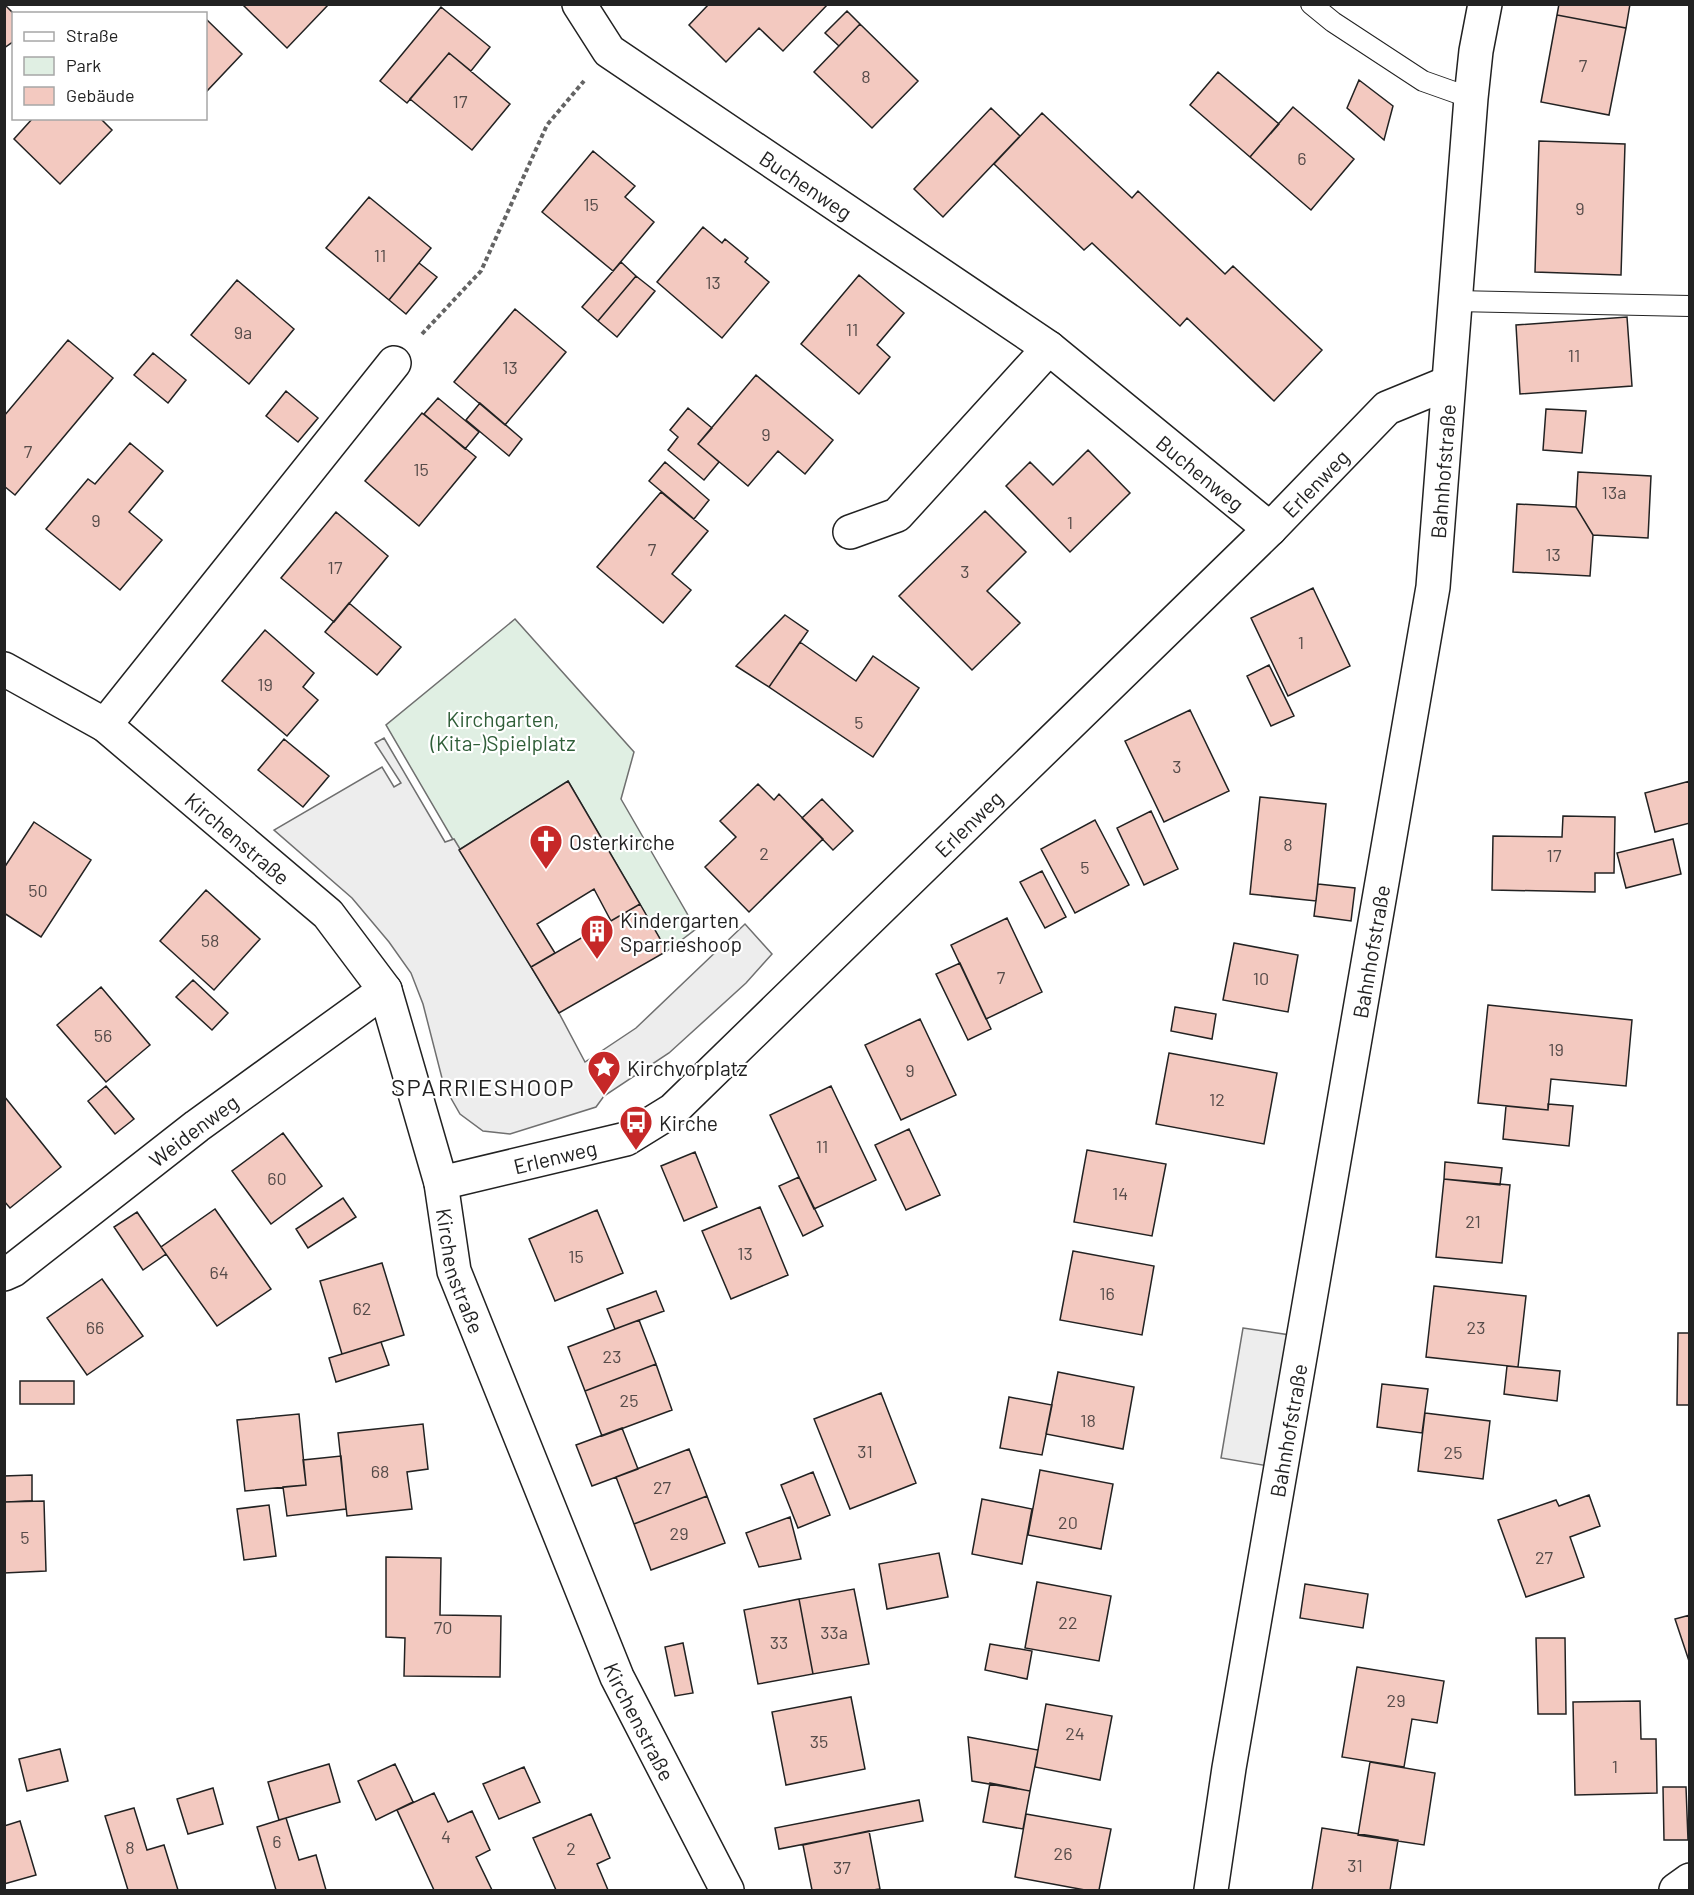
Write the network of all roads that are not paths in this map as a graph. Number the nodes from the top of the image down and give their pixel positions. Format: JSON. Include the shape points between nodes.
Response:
{"nodes":[{"id":1,"x":579,"y":4,"type":"edge"},
{"id":2,"x":1311,"y":4,"type":"edge"},
{"id":3,"x":1485,"y":4,"type":"edge"},
{"id":4,"x":1471,"y":98,"type":"junction"},
{"id":5,"x":1455,"y":301,"type":"junction"},
{"id":6,"x":1689,"y":306,"type":"edge"},
{"id":7,"x":1049,"y":348,"type":"junction"},
{"id":8,"x":394,"y":363,"type":"road end"},
{"id":9,"x":1448,"y":383,"type":"junction"},
{"id":10,"x":1270,"y":529,"type":"junction"},
{"id":11,"x":850,"y":532,"type":"dead end"},
{"id":12,"x":4,"y":669,"type":"edge"},
{"id":13,"x":105,"y":725,"type":"junction"},
{"id":14,"x":385,"y":990,"type":"junction"},
{"id":15,"x":441,"y":1183,"type":"junction"},
{"id":16,"x":4,"y":1274,"type":"edge"},
{"id":17,"x":1689,"y":1880,"type":"edge"},
{"id":18,"x":727,"y":1890,"type":"edge"},
{"id":19,"x":1211,"y":1890,"type":"edge"},
{"id":20,"x":1676,"y":1890,"type":"edge"}],
"edges":[{"from":1,"to":7,"type":"street","name":"Buchenweg","via":[[609,51]]},
{"from":2,"to":4,"type":"lane","via":[[1423,81]]},
{"from":3,"to":4,"type":"street","name":"Bahnhofstraße"},
{"from":4,"to":5,"type":"street","name":"Bahnhofstraße"},
{"from":5,"to":6,"type":"lane"},
{"from":5,"to":9,"type":"street","name":"Bahnhofstraße"},
{"from":7,"to":10,"type":"street","name":"Buchenweg"},
{"from":7,"to":11,"type":"street","via":[[897,515]]},
{"from":8,"to":13,"type":"street"},
{"from":9,"to":10,"type":"street","name":"Erlenweg","via":[[1388,408]]},
{"from":9,"to":19,"type":"street","name":"Bahnhofstraße","via":[[1433,587]]},
{"from":10,"to":15,"type":"street","name":"Erlenweg","via":[[674,1110],[626,1139]]},
{"from":12,"to":13,"type":"street","name":"Kirchenstraße"},
{"from":13,"to":14,"type":"street","name":"Kirchenstraße","via":[[328,914]]},
{"from":14,"to":15,"type":"street","name":"Kirchenstraße"},
{"from":14,"to":16,"type":"street","name":"Weidenweg","via":[[197,1125]]},
{"from":15,"to":18,"type":"street","name":"Kirchenstraße","via":[[454,1271],[608,1655]]},
{"from":17,"to":20,"type":"street"}]}
